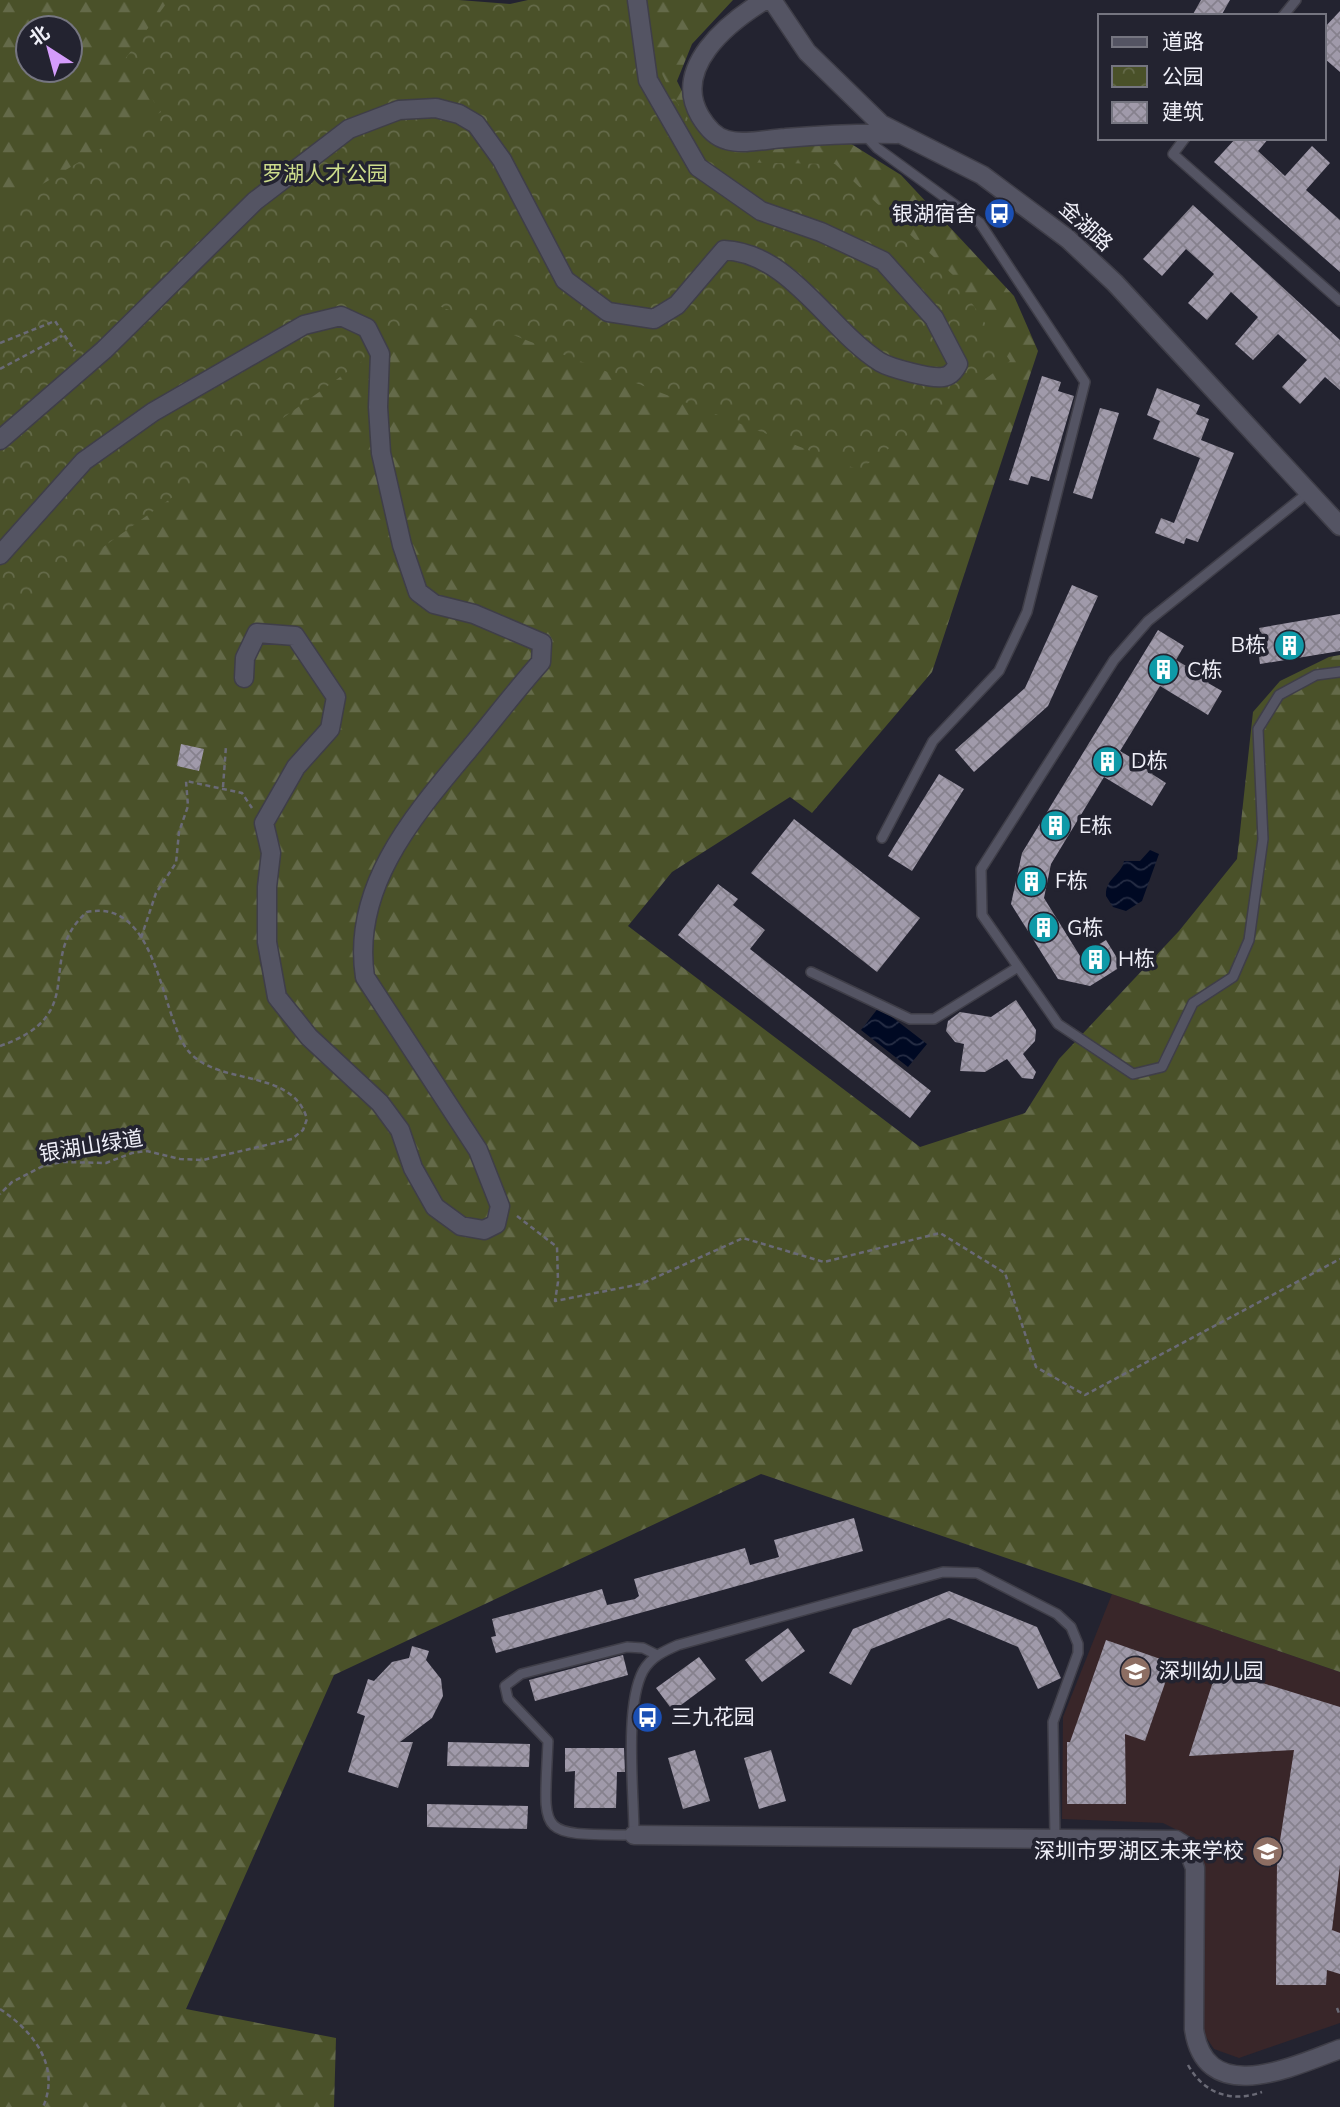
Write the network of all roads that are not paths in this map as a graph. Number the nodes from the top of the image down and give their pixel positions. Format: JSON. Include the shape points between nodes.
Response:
{"nodes":[{"id":1,"x":637,"y":0,"type":"edge"},
{"id":2,"x":765,"y":0,"type":"edge"},
{"id":3,"x":772,"y":0,"type":"edge"},
{"id":4,"x":1296,"y":0,"type":"edge"},
{"id":5,"x":1285,"y":14,"type":"edge"},
{"id":6,"x":864,"y":133,"type":"junction"},
{"id":7,"x":897,"y":134,"type":"junction"},
{"id":8,"x":1184,"y":140,"type":"edge"},
{"id":9,"x":1340,"y":301,"type":"edge"},
{"id":10,"x":0,"y":440,"type":"edge"},
{"id":11,"x":1309,"y":492,"type":"junction"},
{"id":12,"x":1340,"y":526,"type":"edge"},
{"id":13,"x":0,"y":555,"type":"edge"},
{"id":14,"x":1340,"y":672,"type":"edge"},
{"id":15,"x":244,"y":678,"type":"dead end"},
{"id":16,"x":882,"y":838,"type":"dead end"},
{"id":17,"x":1018,"y":967,"type":"junction"},
{"id":18,"x":811,"y":972,"type":"dead end"},
{"id":19,"x":657,"y":1655,"type":"junction"},
{"id":20,"x":634,"y":1835,"type":"junction"},
{"id":21,"x":1055,"y":1837,"type":"junction"},
{"id":22,"x":1340,"y":2049,"type":"edge"}],
"edges":[{"from":1,"to":10,"type":"street","via":[[648,80],[698,167],[761,211],[883,261],[940,327],[958,363],[954,372],[942,377],[881,363],[799,288],[743,251],[724,250],[677,305],[654,319],[608,312],[565,280],[502,160],[476,124],[436,108],[398,110],[349,129],[255,201]]},
{"from":2,"to":6,"type":"street","via":[[718,38],[693,71],[692,97],[708,128],[717,136],[740,142]]},
{"from":3,"to":7,"type":"street","name":"金湖路","via":[[820,67],[864,110]]},
{"from":4,"to":5,"type":"lane"},
{"from":6,"to":7,"type":"street"},
{"from":6,"to":16,"type":"lane","via":[[877,148],[980,222],[1086,382],[1027,612],[999,671],[933,741]]},
{"from":7,"to":11,"type":"street","name":"金湖路","via":[[982,175],[1068,239],[1115,283]]},
{"from":8,"to":9,"type":"lane","via":[[1173,154]]},
{"from":11,"to":12,"type":"street","name":"金湖路"},
{"from":11,"to":17,"type":"lane","via":[[1148,621],[1114,660],[981,869],[982,915]]},
{"from":13,"to":15,"type":"street","via":[[85,461],[153,412],[304,325],[341,316],[367,328],[380,354],[381,453],[418,592],[434,604],[474,614],[542,643],[541,662],[415,814],[385,863],[367,912],[361,950],[365,977],[478,1150],[500,1206],[496,1224],[484,1230],[461,1226],[435,1207],[413,1168],[400,1130],[380,1103],[309,1037],[277,997],[267,942],[271,853],[264,823],[296,767],[330,729],[336,697],[295,636],[257,634],[245,657]]},
{"from":14,"to":17,"type":"lane","via":[[1317,675],[1279,695],[1258,729],[1263,839],[1250,940],[1233,977],[1193,1003],[1162,1067],[1133,1074],[1058,1024]]},
{"from":17,"to":18,"type":"lane","via":[[934,1019],[910,1019]]},
{"from":19,"to":20,"type":"lane","via":[[644,1670],[633,1710]]},
{"from":19,"to":20,"type":"lane","via":[[627,1647],[521,1674],[505,1686],[508,1699],[548,1741],[546,1807],[552,1825],[570,1834]]},
{"from":19,"to":21,"type":"lane","via":[[678,1645],[943,1572],[977,1573],[1057,1614],[1076,1636],[1077,1653],[1054,1722]]},
{"from":20,"to":21,"type":"street"},
{"from":21,"to":22,"type":"street","via":[[1161,1837],[1187,1847],[1195,1868],[1194,2029],[1198,2052],[1212,2069],[1235,2081],[1247,2081]]}]}
